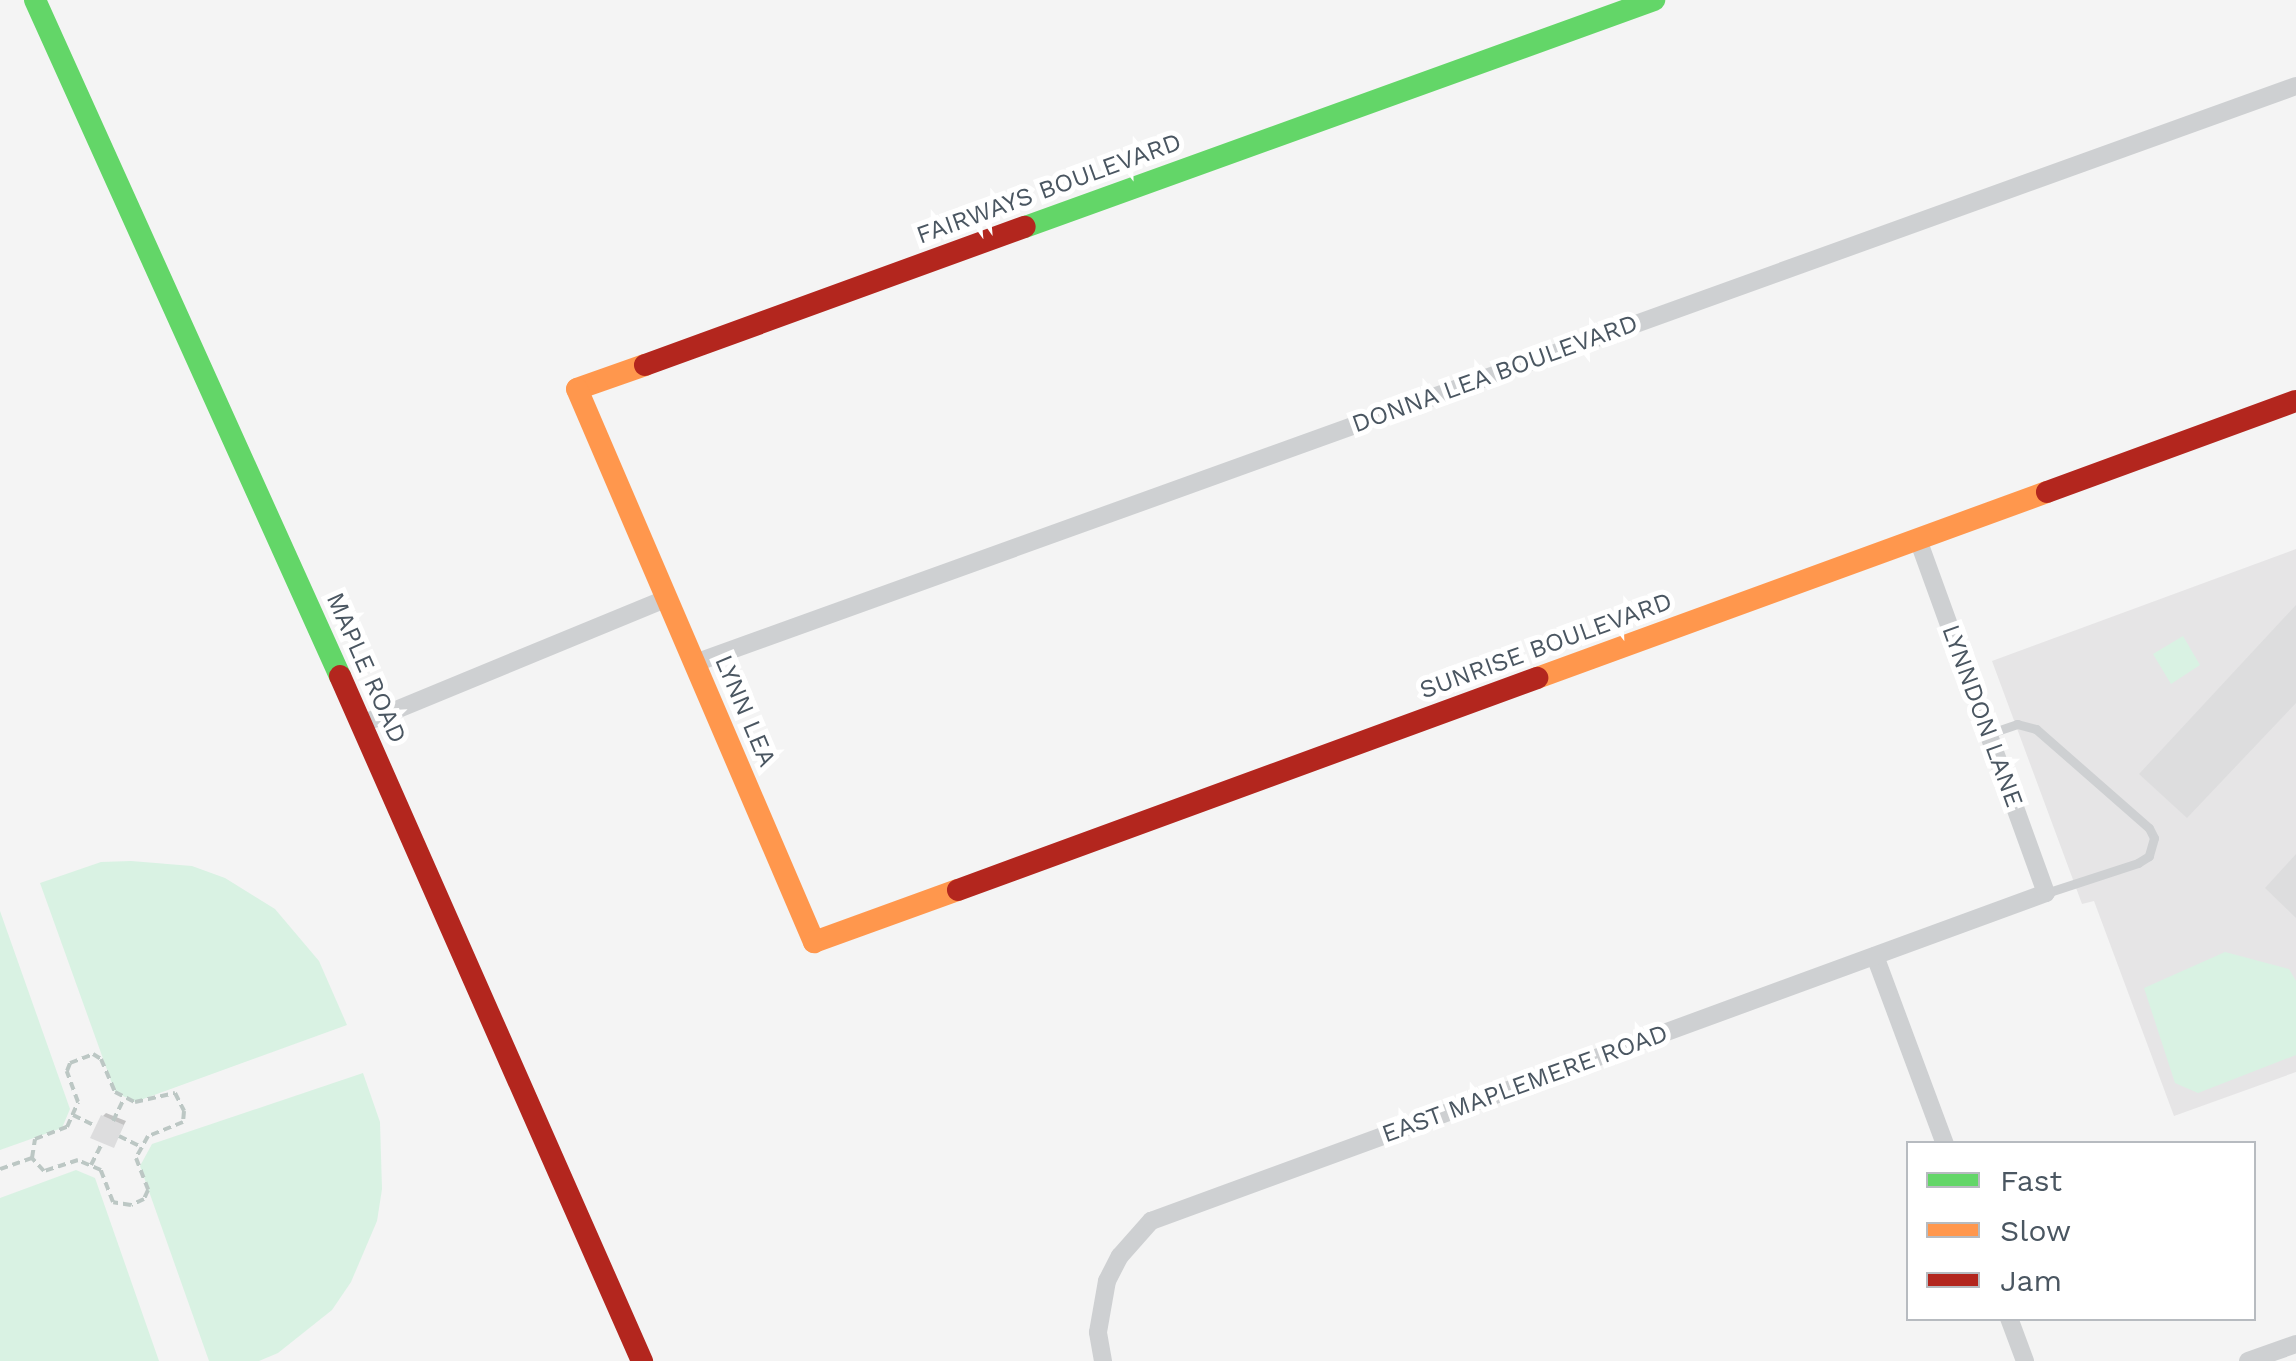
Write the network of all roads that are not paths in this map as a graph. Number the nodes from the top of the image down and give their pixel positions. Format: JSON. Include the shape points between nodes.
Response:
{"nodes":[{"id":1,"x":35,"y":0,"type":"edge"},
{"id":2,"x":1654,"y":0,"type":"edge"},
{"id":3,"x":2296,"y":86,"type":"edge"},
{"id":4,"x":2296,"y":401,"type":"edge"},
{"id":5,"x":625,"y":502,"type":"joint"},
{"id":6,"x":1918,"y":539,"type":"junction"},
{"id":7,"x":667,"y":598,"type":"junction"},
{"id":8,"x":695,"y":663,"type":"junction"},
{"id":9,"x":362,"y":724,"type":"junction"},
{"id":10,"x":1988,"y":734,"type":"junction"},
{"id":11,"x":2046,"y":894,"type":"junction"},
{"id":12,"x":814,"y":942,"type":"joint"},
{"id":13,"x":1876,"y":956,"type":"junction"},
{"id":14,"x":1944,"y":1141,"type":"edge"},
{"id":15,"x":2010,"y":1321,"type":"edge"},
{"id":16,"x":2296,"y":1344,"type":"edge"},
{"id":17,"x":642,"y":1361,"type":"edge"},
{"id":18,"x":1103,"y":1361,"type":"edge"},
{"id":19,"x":2024,"y":1361,"type":"edge"},
{"id":20,"x":2248,"y":1361,"type":"edge"}],
"edges":[{"from":1,"to":9,"type":"street","name":"MAPLE ROAD"},
{"from":2,"to":5,"type":"street","name":"FAIRWAYS BOULEVARD","via":[[577,389]]},
{"from":3,"to":8,"type":"street","name":"DONNA LEA BOULEVARD"},
{"from":4,"to":6,"type":"street","name":"SUNRISE BOULEVARD"},
{"from":5,"to":7,"type":"street","name":"LYNN LEA"},
{"from":6,"to":10,"type":"street","name":"LYNNDON LANE"},
{"from":6,"to":12,"type":"street","name":"SUNRISE BOULEVARD"},
{"from":7,"to":8,"type":"street","name":"LYNN LEA"},
{"from":7,"to":9,"type":"street"},
{"from":8,"to":12,"type":"street","name":"LYNN LEA"},
{"from":9,"to":17,"type":"street","name":"MAPLE ROAD"},
{"from":10,"to":11,"type":"street","name":"LYNNDON LANE"},
{"from":10,"to":11,"type":"lane","via":[[2017,724],[2036,729],[2154,838],[2149,856],[2138,863]]},
{"from":11,"to":13,"type":"street","name":"EAST MAPLEMERE ROAD"},
{"from":13,"to":14,"type":"street"},
{"from":13,"to":18,"type":"street","name":"EAST MAPLEMERE ROAD","via":[[1151,1221],[1107,1281],[1098,1332]]},
{"from":15,"to":19,"type":"street"},
{"from":16,"to":20,"type":"street"}]}
